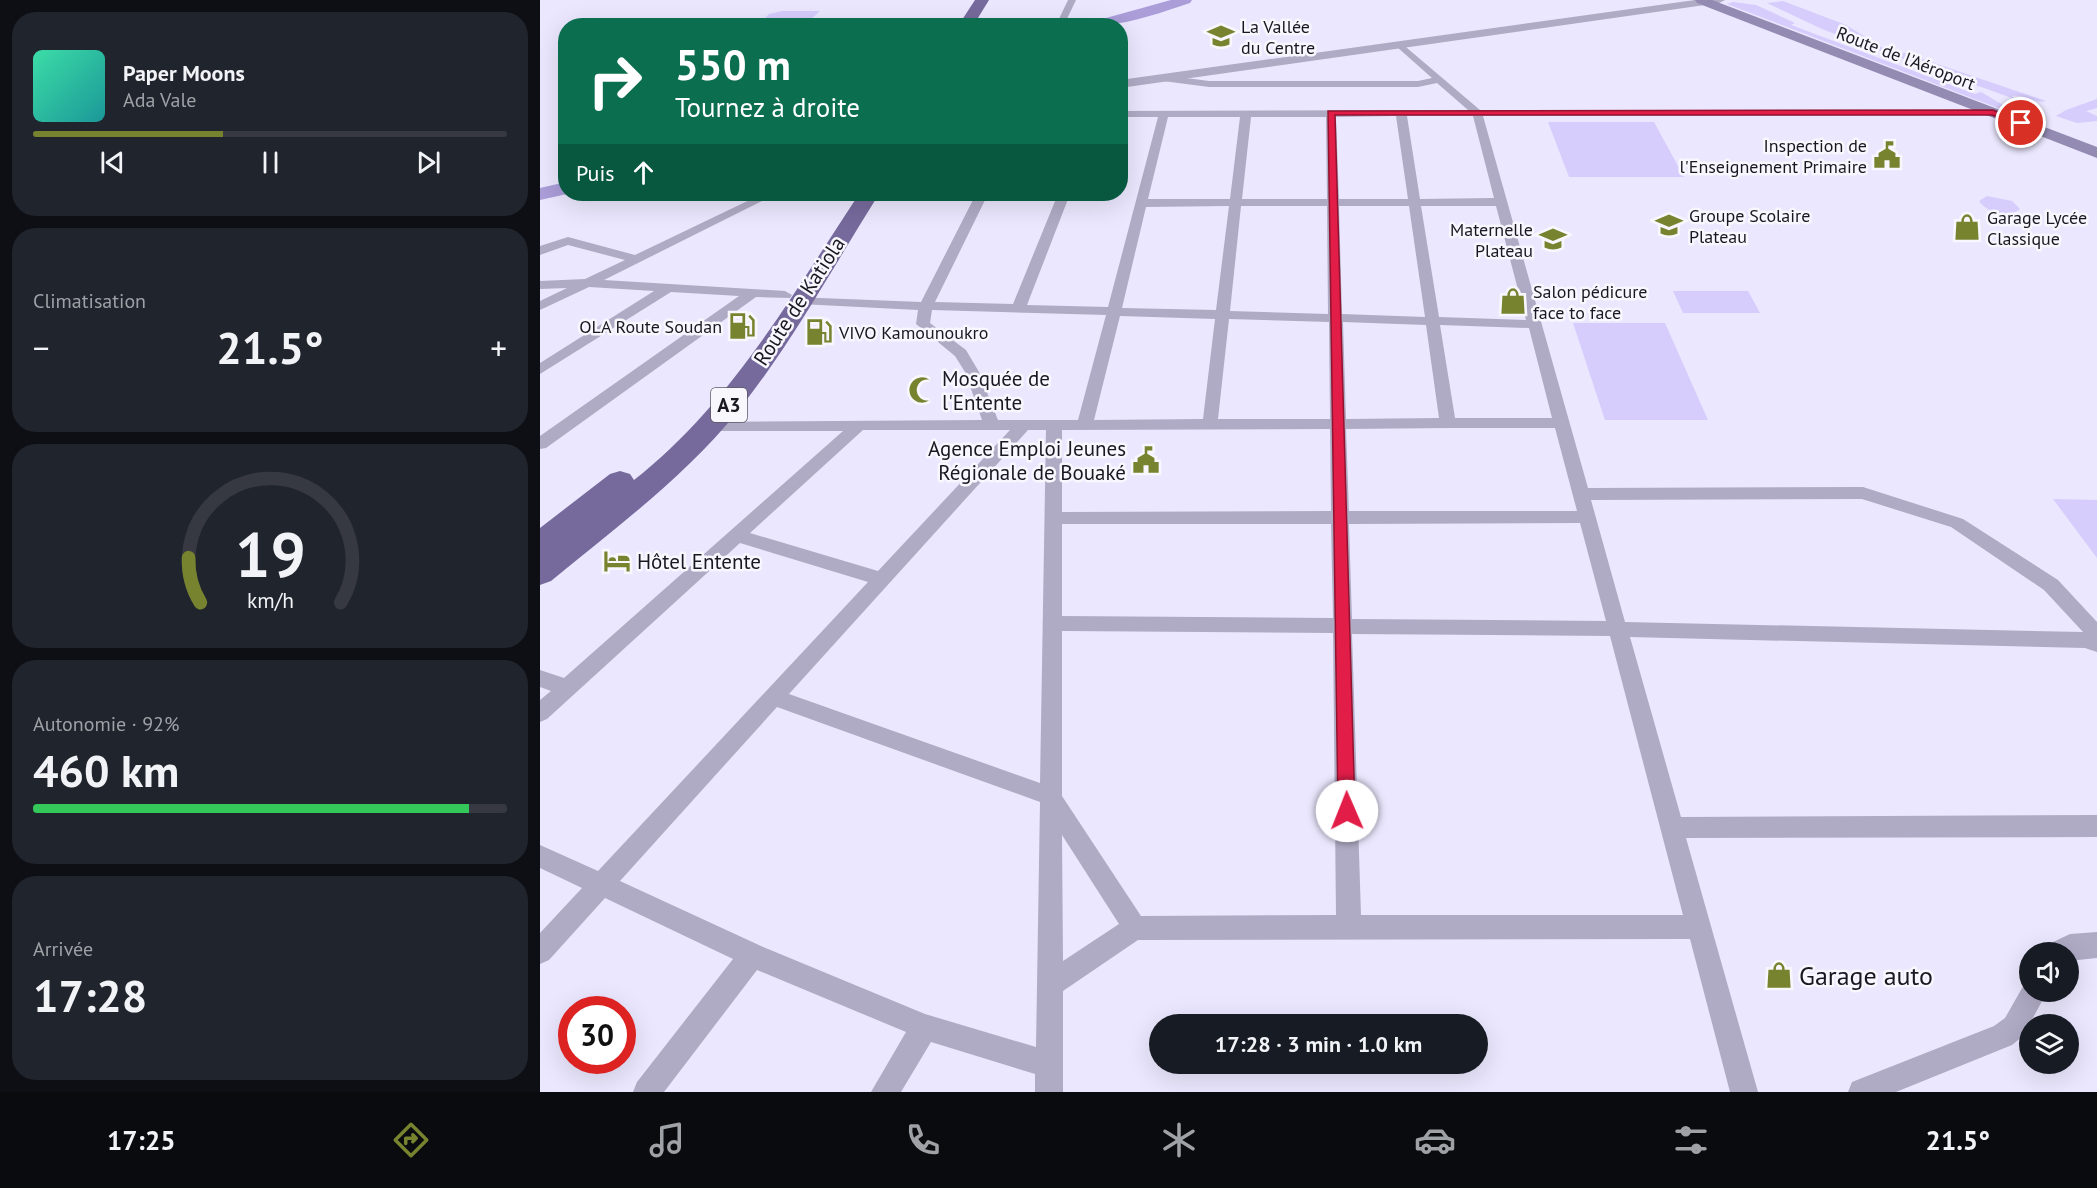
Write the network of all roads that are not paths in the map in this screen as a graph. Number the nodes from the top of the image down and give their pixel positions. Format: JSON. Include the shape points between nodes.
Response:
{"nodes":[{"id":1,"x":982,"y":0,"type":"edge"},
{"id":2,"x":993,"y":0,"type":"edge"},
{"id":3,"x":1072,"y":0,"type":"edge"},
{"id":4,"x":1709,"y":1,"type":"edge"},
{"id":5,"x":970,"y":18,"type":"edge"},
{"id":6,"x":982,"y":18,"type":"edge"},
{"id":7,"x":1063,"y":18,"type":"edge"},
{"id":8,"x":1400,"y":45,"type":"junction"},
{"id":9,"x":1163,"y":78,"type":"junction"},
{"id":10,"x":1439,"y":80,"type":"junction"},
{"id":11,"x":1128,"y":83,"type":"edge"},
{"id":12,"x":1477,"y":112,"type":"junction"},
{"id":13,"x":1993,"y":112,"type":"junction"},
{"id":14,"x":1246,"y":113,"type":"junction"},
{"id":15,"x":1331,"y":113,"type":"junction"},
{"id":16,"x":1401,"y":113,"type":"junction"},
{"id":17,"x":1128,"y":114,"type":"edge"},
{"id":18,"x":1164,"y":114,"type":"junction"},
{"id":19,"x":2097,"y":153,"type":"edge"},
{"id":20,"x":756,"y":201,"type":"edge"},
{"id":21,"x":850,"y":201,"type":"edge"},
{"id":22,"x":864,"y":201,"type":"edge"},
{"id":23,"x":978,"y":201,"type":"edge"},
{"id":24,"x":1061,"y":201,"type":"edge"},
{"id":25,"x":1141,"y":202,"type":"junction"},
{"id":26,"x":1235,"y":202,"type":"junction"},
{"id":27,"x":1333,"y":202,"type":"junction"},
{"id":28,"x":1415,"y":202,"type":"junction"},
{"id":29,"x":1502,"y":202,"type":"junction"},
{"id":30,"x":540,"y":251,"type":"edge"},
{"id":31,"x":637,"y":259,"type":"junction"},
{"id":32,"x":585,"y":283,"type":"junction"},
{"id":33,"x":540,"y":285,"type":"edge"},
{"id":34,"x":668,"y":288,"type":"junction"},
{"id":35,"x":753,"y":293,"type":"junction"},
{"id":36,"x":793,"y":298,"type":"junction"},
{"id":37,"x":540,"y":306,"type":"edge"},
{"id":38,"x":926,"y":306,"type":"junction"},
{"id":39,"x":1018,"y":309,"type":"junction"},
{"id":40,"x":1114,"y":311,"type":"junction"},
{"id":41,"x":1223,"y":314,"type":"junction"},
{"id":42,"x":1336,"y":319,"type":"junction"},
{"id":43,"x":1433,"y":322,"type":"junction"},
{"id":44,"x":1535,"y":324,"type":"junction"},
{"id":45,"x":540,"y":370,"type":"edge"},
{"id":46,"x":1562,"y":423,"type":"junction"},
{"id":47,"x":1210,"y":424,"type":"junction"},
{"id":48,"x":1338,"y":424,"type":"junction"},
{"id":49,"x":1448,"y":424,"type":"junction"},
{"id":50,"x":992,"y":425,"type":"junction"},
{"id":51,"x":1024,"y":425,"type":"junction"},
{"id":52,"x":1054,"y":425,"type":"junction"},
{"id":53,"x":1085,"y":425,"type":"junction"},
{"id":54,"x":710,"y":426,"type":"junction"},
{"id":55,"x":858,"y":426,"type":"junction"},
{"id":56,"x":540,"y":444,"type":"edge"},
{"id":57,"x":1581,"y":494,"type":"junction"},
{"id":58,"x":1340,"y":517,"type":"junction"},
{"id":59,"x":1587,"y":517,"type":"junction"},
{"id":60,"x":1053,"y":518,"type":"junction"},
{"id":61,"x":737,"y":536,"type":"junction"},
{"id":62,"x":540,"y":545,"type":"edge"},
{"id":63,"x":540,"y":573,"type":"edge"},
{"id":64,"x":882,"y":579,"type":"junction"},
{"id":65,"x":1052,"y":623,"type":"junction"},
{"id":66,"x":1342,"y":625,"type":"junction"},
{"id":67,"x":1619,"y":629,"type":"junction"},
{"id":68,"x":2097,"y":634,"type":"edge"},
{"id":69,"x":2097,"y":644,"type":"edge"},
{"id":70,"x":540,"y":678,"type":"edge"},
{"id":71,"x":567,"y":688,"type":"junction"},
{"id":72,"x":772,"y":697,"type":"junction"},
{"id":73,"x":540,"y":713,"type":"edge"},
{"id":74,"x":1050,"y":796,"type":"junction"},
{"id":75,"x":2097,"y":826,"type":"edge"},
{"id":76,"x":1672,"y":828,"type":"junction"},
{"id":77,"x":540,"y":856,"type":"edge"},
{"id":78,"x":602,"y":884,"type":"junction"},
{"id":79,"x":1349,"y":927,"type":"junction"},
{"id":80,"x":1699,"y":927,"type":"junction"},
{"id":81,"x":1135,"y":928,"type":"junction"},
{"id":82,"x":2097,"y":945,"type":"edge"},
{"id":83,"x":2079,"y":946,"type":"edge"},
{"id":84,"x":540,"y":951,"type":"edge"},
{"id":85,"x":752,"y":955,"type":"junction"},
{"id":86,"x":1049,"y":985,"type":"junction"},
{"id":87,"x":2028,"y":1002,"type":"edge"},
{"id":88,"x":926,"y":1027,"type":"junction"},
{"id":89,"x":1049,"y":1065,"type":"junction"},
{"id":90,"x":647,"y":1092,"type":"edge"},
{"id":91,"x":885,"y":1092,"type":"edge"},
{"id":92,"x":1049,"y":1092,"type":"edge"},
{"id":93,"x":1744,"y":1092,"type":"edge"},
{"id":94,"x":1862,"y":1092,"type":"edge"}],
"edges":[{"from":1,"to":5,"type":"highway"},
{"from":2,"to":6,"type":"highway"},
{"from":3,"to":7,"type":"street"},
{"from":4,"to":8,"type":"street"},
{"from":4,"to":13,"type":"main road","name":"Route de l'Aéroport"},
{"from":8,"to":9,"type":"street"},
{"from":8,"to":10,"type":"street"},
{"from":9,"to":10,"type":"street","via":[[1227,84],[1418,84]]},
{"from":9,"to":11,"type":"street"},
{"from":10,"to":12,"type":"street"},
{"from":12,"to":13,"type":"street"},
{"from":12,"to":16,"type":"street"},
{"from":12,"to":29,"type":"street"},
{"from":13,"to":19,"type":"main road","name":"Route de l'Aéroport"},
{"from":14,"to":15,"type":"street"},
{"from":14,"to":18,"type":"street"},
{"from":14,"to":26,"type":"street"},
{"from":15,"to":16,"type":"street"},
{"from":15,"to":27,"type":"street"},
{"from":16,"to":28,"type":"street"},
{"from":17,"to":18,"type":"street"},
{"from":18,"to":25,"type":"street"},
{"from":20,"to":31,"type":"street"},
{"from":21,"to":36,"type":"highway","name":"Route de Katiola","number":"A3"},
{"from":22,"to":36,"type":"highway","name":"Route de Katiola","number":"A3"},
{"from":23,"to":38,"type":"street"},
{"from":24,"to":39,"type":"street"},
{"from":25,"to":26,"type":"street"},
{"from":25,"to":40,"type":"street"},
{"from":26,"to":27,"type":"street"},
{"from":26,"to":41,"type":"street"},
{"from":27,"to":28,"type":"street"},
{"from":27,"to":42,"type":"street"},
{"from":28,"to":29,"type":"street"},
{"from":28,"to":43,"type":"street"},
{"from":29,"to":44,"type":"street"},
{"from":30,"to":31,"type":"street","via":[[568,241]]},
{"from":31,"to":32,"type":"street"},
{"from":32,"to":33,"type":"street"},
{"from":32,"to":34,"type":"street"},
{"from":32,"to":37,"type":"street"},
{"from":34,"to":35,"type":"street"},
{"from":34,"to":45,"type":"street"},
{"from":35,"to":36,"type":"street"},
{"from":35,"to":56,"type":"street"},
{"from":36,"to":38,"type":"street"},
{"from":36,"to":54,"type":"highway","name":"Route de Katiola","number":"A3","via":[[742,388]]},
{"from":36,"to":62,"type":"highway","name":"Route de Katiola","number":"A3","via":[[703,407],[632,472]]},
{"from":38,"to":39,"type":"street"},
{"from":38,"to":50,"type":"street","via":[[923,324],[961,353]]},
{"from":39,"to":40,"type":"street"},
{"from":40,"to":41,"type":"street"},
{"from":40,"to":53,"type":"street"},
{"from":41,"to":42,"type":"street"},
{"from":41,"to":47,"type":"street"},
{"from":42,"to":43,"type":"street"},
{"from":42,"to":48,"type":"street"},
{"from":43,"to":44,"type":"street"},
{"from":43,"to":49,"type":"street"},
{"from":44,"to":46,"type":"street"},
{"from":46,"to":49,"type":"street"},
{"from":46,"to":57,"type":"street"},
{"from":47,"to":48,"type":"street"},
{"from":47,"to":53,"type":"street"},
{"from":48,"to":49,"type":"street"},
{"from":48,"to":58,"type":"street"},
{"from":50,"to":51,"type":"street"},
{"from":50,"to":55,"type":"street"},
{"from":51,"to":52,"type":"street"},
{"from":51,"to":64,"type":"street"},
{"from":52,"to":53,"type":"street"},
{"from":52,"to":60,"type":"street"},
{"from":54,"to":55,"type":"street"},
{"from":54,"to":63,"type":"highway","name":"Route de Katiola","number":"A3","via":[[658,476]]},
{"from":55,"to":61,"type":"street"},
{"from":57,"to":59,"type":"street"},
{"from":57,"to":68,"type":"street","via":[[1863,493],[1957,522],[2051,585]]},
{"from":58,"to":59,"type":"street"},
{"from":58,"to":60,"type":"street"},
{"from":58,"to":66,"type":"street"},
{"from":59,"to":67,"type":"street"},
{"from":60,"to":65,"type":"street"},
{"from":61,"to":64,"type":"street"},
{"from":61,"to":71,"type":"street"},
{"from":64,"to":72,"type":"street"},
{"from":65,"to":66,"type":"street"},
{"from":65,"to":74,"type":"street"},
{"from":66,"to":67,"type":"street"},
{"from":66,"to":79,"type":"street"},
{"from":67,"to":69,"type":"street","via":[[2085,640]]},
{"from":67,"to":76,"type":"street"},
{"from":70,"to":71,"type":"street"},
{"from":71,"to":73,"type":"street"},
{"from":72,"to":74,"type":"street"},
{"from":72,"to":78,"type":"street"},
{"from":74,"to":81,"type":"street"},
{"from":74,"to":86,"type":"street"},
{"from":75,"to":76,"type":"street"},
{"from":76,"to":80,"type":"street"},
{"from":77,"to":78,"type":"street"},
{"from":78,"to":84,"type":"street"},
{"from":78,"to":85,"type":"street"},
{"from":79,"to":80,"type":"street"},
{"from":79,"to":81,"type":"street"},
{"from":80,"to":93,"type":"street"},
{"from":81,"to":86,"type":"street"},
{"from":82,"to":83,"type":"street"},
{"from":85,"to":88,"type":"street"},
{"from":85,"to":90,"type":"street"},
{"from":86,"to":89,"type":"street"},
{"from":87,"to":94,"type":"street","via":[[2014,1027],[2003,1036]]},
{"from":88,"to":89,"type":"street"},
{"from":88,"to":91,"type":"street"},
{"from":89,"to":92,"type":"street"}]}
